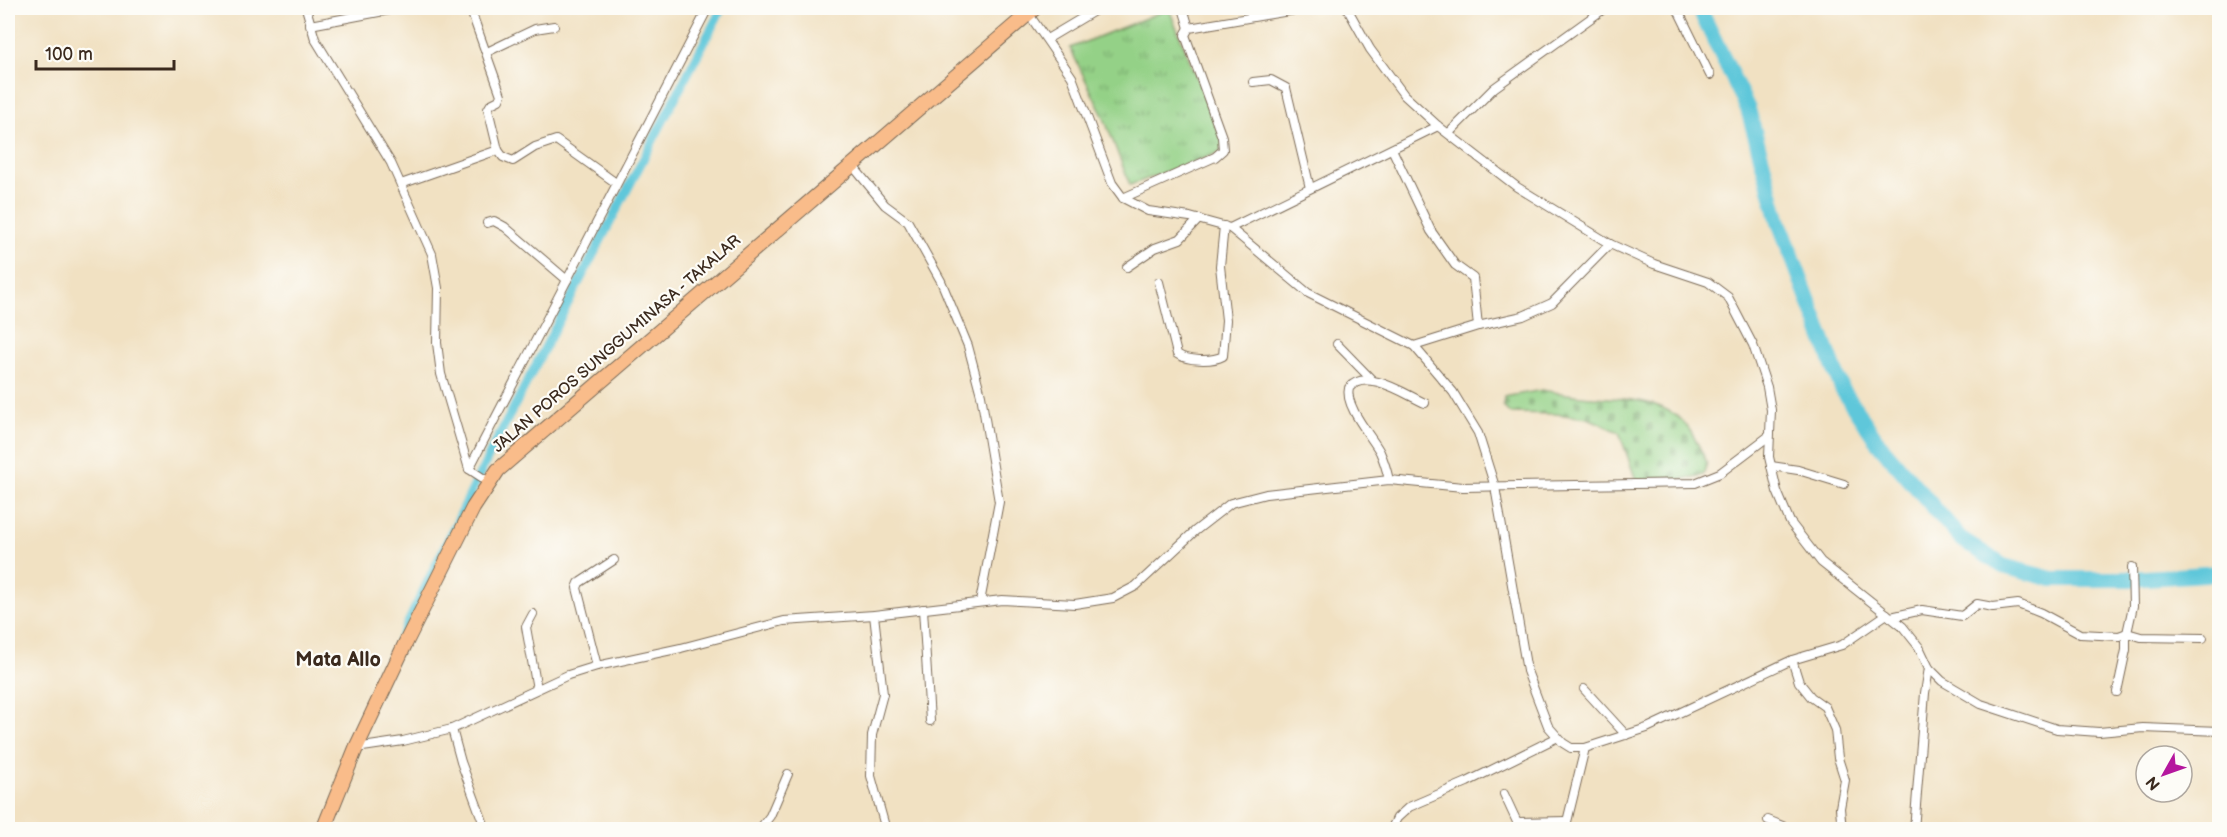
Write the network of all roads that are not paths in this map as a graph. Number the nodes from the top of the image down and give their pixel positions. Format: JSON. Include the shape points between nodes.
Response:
{"nodes":[{"id":1,"x":306,"y":8,"type":"edge"},
{"id":2,"x":400,"y":8,"type":"edge"},
{"id":3,"x":470,"y":8,"type":"edge"},
{"id":4,"x":708,"y":8,"type":"edge"},
{"id":5,"x":1099,"y":8,"type":"edge"},
{"id":6,"x":1183,"y":8,"type":"edge"},
{"id":7,"x":1307,"y":8,"type":"edge"},
{"id":8,"x":1347,"y":8,"type":"edge"},
{"id":9,"x":1605,"y":8,"type":"edge"},
{"id":10,"x":1677,"y":8,"type":"edge"},
{"id":11,"x":1031,"y":10,"type":"edge"},
{"id":12,"x":310,"y":25,"type":"junction"},
{"id":13,"x":554,"y":26,"type":"dead end"},
{"id":14,"x":1189,"y":27,"type":"junction"},
{"id":15,"x":1047,"y":39,"type":"junction"},
{"id":16,"x":487,"y":52,"type":"junction"},
{"id":17,"x":1710,"y":75,"type":"dead end"},
{"id":18,"x":1253,"y":82,"type":"dead end"},
{"id":19,"x":1438,"y":126,"type":"junction"},
{"id":20,"x":1449,"y":133,"type":"junction"},
{"id":21,"x":1392,"y":149,"type":"junction"},
{"id":22,"x":498,"y":150,"type":"junction"},
{"id":23,"x":852,"y":165,"type":"junction"},
{"id":24,"x":616,"y":183,"type":"junction"},
{"id":25,"x":401,"y":184,"type":"junction"},
{"id":26,"x":1310,"y":188,"type":"junction"},
{"id":27,"x":1123,"y":198,"type":"junction"},
{"id":28,"x":1199,"y":219,"type":"junction"},
{"id":29,"x":487,"y":223,"type":"dead end"},
{"id":30,"x":1227,"y":227,"type":"junction"},
{"id":31,"x":1610,"y":244,"type":"junction"},
{"id":32,"x":1127,"y":267,"type":"dead end"},
{"id":33,"x":567,"y":280,"type":"junction"},
{"id":34,"x":1159,"y":282,"type":"dead end"},
{"id":35,"x":1478,"y":326,"type":"junction"},
{"id":36,"x":1337,"y":344,"type":"dead end"},
{"id":37,"x":1414,"y":346,"type":"junction"},
{"id":38,"x":1373,"y":381,"type":"junction"},
{"id":39,"x":1425,"y":403,"type":"dead end"},
{"id":40,"x":1769,"y":436,"type":"junction"},
{"id":41,"x":1771,"y":466,"type":"junction"},
{"id":42,"x":469,"y":470,"type":"junction"},
{"id":43,"x":484,"y":479,"type":"junction"},
{"id":44,"x":1389,"y":480,"type":"junction"},
{"id":45,"x":1845,"y":484,"type":"dead end"},
{"id":46,"x":1495,"y":487,"type":"junction"},
{"id":47,"x":614,"y":560,"type":"dead end"},
{"id":48,"x":2132,"y":569,"type":"dead end"},
{"id":49,"x":980,"y":602,"type":"junction"},
{"id":50,"x":923,"y":609,"type":"junction"},
{"id":51,"x":533,"y":614,"type":"dead end"},
{"id":52,"x":874,"y":615,"type":"junction"},
{"id":53,"x":1889,"y":616,"type":"junction"},
{"id":54,"x":2126,"y":634,"type":"junction"},
{"id":55,"x":2203,"y":638,"type":"dead end"},
{"id":56,"x":1792,"y":660,"type":"junction"},
{"id":57,"x":597,"y":666,"type":"junction"},
{"id":58,"x":1929,"y":668,"type":"junction"},
{"id":59,"x":537,"y":689,"type":"junction"},
{"id":60,"x":1584,"y":689,"type":"dead end"},
{"id":61,"x":2117,"y":692,"type":"dead end"},
{"id":62,"x":930,"y":721,"type":"dead end"},
{"id":63,"x":453,"y":729,"type":"junction"},
{"id":64,"x":2220,"y":731,"type":"edge"},
{"id":65,"x":1626,"y":735,"type":"junction"},
{"id":66,"x":1556,"y":738,"type":"junction"},
{"id":67,"x":356,"y":748,"type":"junction"},
{"id":68,"x":1585,"y":748,"type":"junction"},
{"id":69,"x":788,"y":774,"type":"dead end"},
{"id":70,"x":1504,"y":794,"type":"dead end"},
{"id":71,"x":1768,"y":820,"type":"dead end"},
{"id":72,"x":1567,"y":821,"type":"junction"},
{"id":73,"x":323,"y":830,"type":"edge"},
{"id":74,"x":486,"y":830,"type":"edge"},
{"id":75,"x":759,"y":830,"type":"edge"},
{"id":76,"x":886,"y":830,"type":"edge"},
{"id":77,"x":1391,"y":830,"type":"edge"},
{"id":78,"x":1565,"y":830,"type":"edge"},
{"id":79,"x":1792,"y":830,"type":"edge"},
{"id":80,"x":1842,"y":830,"type":"edge"},
{"id":81,"x":1914,"y":830,"type":"edge"}],
"edges":[{"from":1,"to":12,"type":"street"},
{"from":2,"to":12,"type":"street"},
{"from":3,"to":16,"type":"street"},
{"from":4,"to":24,"type":"street"},
{"from":5,"to":15,"type":"street"},
{"from":6,"to":14,"type":"street"},
{"from":7,"to":14,"type":"street"},
{"from":8,"to":19,"type":"street","via":[[1386,73]]},
{"from":9,"to":20,"type":"street","via":[[1494,88]]},
{"from":10,"to":17,"type":"street"},
{"from":11,"to":15,"type":"street"},
{"from":11,"to":23,"type":"highway","name":"JALAN POROS SUNGGUMINASA - TAKALAR"},
{"from":12,"to":25,"type":"street"},
{"from":13,"to":16,"type":"street","via":[[535,29]]},
{"from":14,"to":27,"type":"street","via":[[1185,36],[1222,137],[1223,150],[1215,158]]},
{"from":15,"to":27,"type":"street","via":[[1072,77],[1107,172]]},
{"from":16,"to":22,"type":"street","via":[[501,95],[488,109]]},
{"from":18,"to":26,"type":"street","via":[[1271,80],[1286,88]]},
{"from":19,"to":20,"type":"street"},
{"from":19,"to":21,"type":"street"},
{"from":20,"to":31,"type":"street","via":[[1526,193]]},
{"from":21,"to":26,"type":"street"},
{"from":21,"to":35,"type":"street","via":[[1431,231],[1455,265],[1473,278]]},
{"from":22,"to":24,"type":"street","via":[[503,158],[513,161],[556,140]]},
{"from":22,"to":25,"type":"street"},
{"from":23,"to":43,"type":"highway","name":"JALAN POROS SUNGGUMINASA - TAKALAR"},
{"from":23,"to":49,"type":"street","via":[[885,205],[908,222],[941,281],[968,346],[981,395],[999,502]]},
{"from":24,"to":33,"type":"street"},
{"from":25,"to":42,"type":"street","via":[[435,264],[441,375]]},
{"from":26,"to":30,"type":"street"},
{"from":27,"to":28,"type":"street","via":[[1148,211]]},
{"from":28,"to":30,"type":"street"},
{"from":28,"to":32,"type":"street","via":[[1180,239],[1155,248]]},
{"from":29,"to":33,"type":"street","via":[[494,221],[518,236]]},
{"from":30,"to":34,"type":"street","via":[[1220,266],[1226,320],[1223,356],[1188,358],[1175,352]]},
{"from":30,"to":37,"type":"street","via":[[1308,293]]},
{"from":31,"to":35,"type":"street","via":[[1552,303],[1523,316]]},
{"from":31,"to":40,"type":"street","via":[[1708,282],[1728,297],[1753,345],[1765,380],[1771,410]]},
{"from":33,"to":42,"type":"street"},
{"from":35,"to":37,"type":"street"},
{"from":36,"to":38,"type":"street"},
{"from":37,"to":46,"type":"street","via":[[1468,413]]},
{"from":38,"to":39,"type":"street"},
{"from":38,"to":44,"type":"street","via":[[1354,382],[1347,393],[1381,455]]},
{"from":40,"to":41,"type":"street"},
{"from":40,"to":46,"type":"street","via":[[1720,473],[1695,483]]},
{"from":41,"to":45,"type":"street"},
{"from":41,"to":53,"type":"street","via":[[1777,491],[1796,533],[1821,562]]},
{"from":42,"to":43,"type":"street"},
{"from":43,"to":67,"type":"highway","name":"JALAN POROS SUNGGUMINASA - TAKALAR"},
{"from":44,"to":46,"type":"street","via":[[1434,486]]},
{"from":44,"to":49,"type":"street","via":[[1237,500],[1195,531],[1136,586],[1113,598],[1075,604]]},
{"from":46,"to":66,"type":"street","via":[[1527,671],[1538,704]]},
{"from":47,"to":57,"type":"street","via":[[577,588]]},
{"from":48,"to":54,"type":"street","via":[[2133,606]]},
{"from":49,"to":50,"type":"street"},
{"from":50,"to":52,"type":"street"},
{"from":50,"to":62,"type":"street"},
{"from":51,"to":59,"type":"street","via":[[526,627]]},
{"from":52,"to":57,"type":"street","via":[[784,621]]},
{"from":52,"to":76,"type":"street","via":[[883,694],[872,735],[871,777]]},
{"from":53,"to":54,"type":"street","via":[[1922,610],[1962,616],[1977,604],[1993,608],[2012,603],[2041,612],[2080,634]]},
{"from":53,"to":56,"type":"street","via":[[1842,645]]},
{"from":53,"to":58,"type":"street","via":[[1912,637]]},
{"from":54,"to":55,"type":"street"},
{"from":54,"to":61,"type":"street"},
{"from":56,"to":65,"type":"street"},
{"from":56,"to":80,"type":"street","via":[[1799,682],[1825,707],[1835,730],[1845,780],[1840,808]]},
{"from":57,"to":59,"type":"street"},
{"from":58,"to":64,"type":"street","via":[[1953,690],[1981,704],[2057,729]]},
{"from":58,"to":81,"type":"street"},
{"from":59,"to":63,"type":"street"},
{"from":60,"to":65,"type":"street"},
{"from":63,"to":67,"type":"street"},
{"from":63,"to":74,"type":"street"},
{"from":65,"to":68,"type":"street"},
{"from":66,"to":68,"type":"street","via":[[1571,748]]},
{"from":66,"to":77,"type":"street","via":[[1409,807]]},
{"from":67,"to":73,"type":"highway","name":"JALAN POROS SUNGGUMINASA - TAKALAR"},
{"from":68,"to":72,"type":"street"},
{"from":69,"to":75,"type":"street","via":[[770,816]]},
{"from":70,"to":72,"type":"street","via":[[1517,822]]},
{"from":71,"to":79,"type":"street"},
{"from":72,"to":78,"type":"street"}]}
